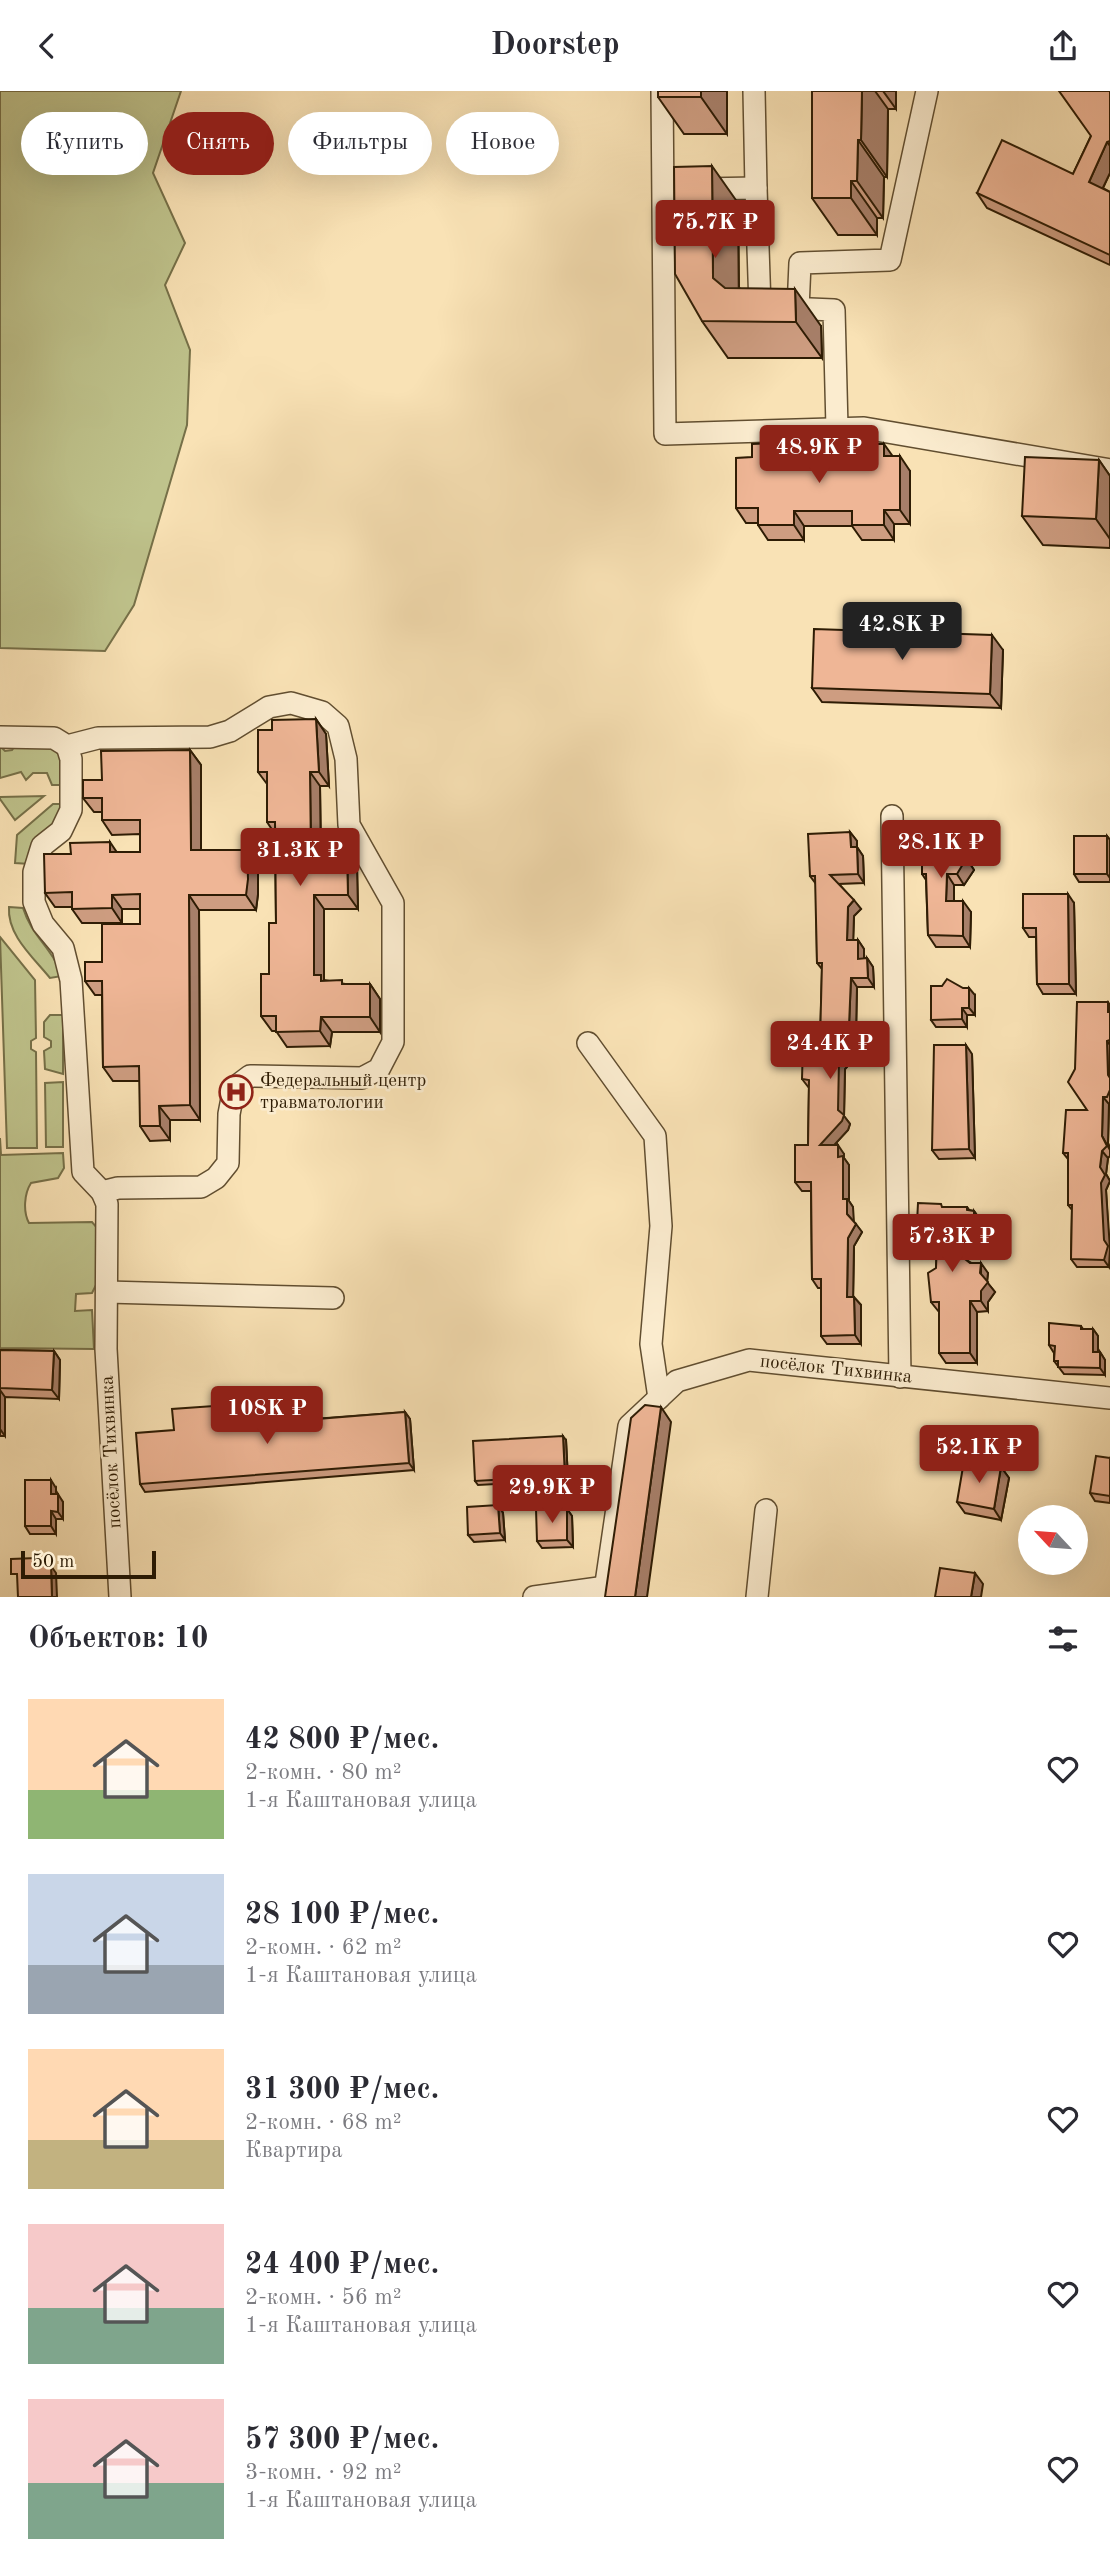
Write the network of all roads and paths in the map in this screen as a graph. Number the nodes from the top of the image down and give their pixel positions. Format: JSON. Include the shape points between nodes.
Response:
{"nodes":[{"id":1,"x":662,"y":91,"type":"edge"},
{"id":2,"x":754,"y":91,"type":"edge"},
{"id":3,"x":927,"y":91,"type":"edge"},
{"id":4,"x":756,"y":188,"type":"junction"},
{"id":5,"x":663,"y":190,"type":"junction"},
{"id":6,"x":798,"y":309,"type":"junction"},
{"id":7,"x":837,"y":428,"type":"junction"},
{"id":8,"x":1110,"y":470,"type":"edge"},
{"id":9,"x":0,"y":737,"type":"edge"},
{"id":10,"x":67,"y":746,"type":"junction"},
{"id":11,"x":892,"y":816,"type":"dead end"},
{"id":12,"x":588,"y":1043,"type":"dead end"},
{"id":13,"x":102,"y":1192,"type":"junction"},
{"id":14,"x":107,"y":1292,"type":"junction"},
{"id":15,"x":333,"y":1298,"type":"dead end"},
{"id":16,"x":900,"y":1377,"type":"junction"},
{"id":17,"x":659,"y":1398,"type":"junction"},
{"id":18,"x":1110,"y":1398,"type":"edge"},
{"id":19,"x":766,"y":1510,"type":"dead end"},
{"id":20,"x":605,"y":1592,"type":"edge"},
{"id":21,"x":120,"y":1597,"type":"edge"},
{"id":22,"x":534,"y":1597,"type":"edge"},
{"id":23,"x":757,"y":1597,"type":"edge"}],
"edges":[{"from":1,"to":5,"type":"street"},
{"from":2,"to":4,"type":"street"},
{"from":3,"to":6,"type":"street","via":[[890,260],[800,263]]},
{"from":4,"to":5,"type":"street"},
{"from":4,"to":6,"type":"street","via":[[760,307]]},
{"from":5,"to":7,"type":"street","via":[[665,434]]},
{"from":6,"to":7,"type":"street","via":[[834,310]]},
{"from":7,"to":8,"type":"street","via":[[864,428]]},
{"from":9,"to":10,"type":"street","via":[[54,738]]},
{"from":10,"to":13,"type":"street","via":[[71,810],[61,831],[42,846],[34,872],[34,902],[43,924],[63,948],[71,980],[83,1172]]},
{"from":10,"to":13,"type":"street","via":[[98,738],[210,737],[230,731],[269,707],[291,703],[322,712],[338,726],[346,759],[349,825],[393,904],[393,1042],[379,1069],[362,1079],[250,1076],[234,1088],[228,1163],[216,1178],[201,1187]]},
{"from":11,"to":16,"type":"street"},
{"from":12,"to":17,"type":"street","via":[[655,1136],[661,1226],[652,1344]]},
{"from":13,"to":14,"type":"street","name":"посёлок Тихвинка","via":[[107,1204]]},
{"from":14,"to":15,"type":"street"},
{"from":14,"to":21,"type":"street","name":"посёлок Тихвинка"},
{"from":16,"to":17,"type":"street","name":"посёлок Тихвинка","via":[[749,1360],[677,1381]]},
{"from":16,"to":18,"type":"street","name":"посёлок Тихвинка"},
{"from":17,"to":20,"type":"street","name":"посёлок Тихвинка","via":[[629,1426]]},
{"from":19,"to":23,"type":"street"},
{"from":20,"to":22,"type":"street"}]}
